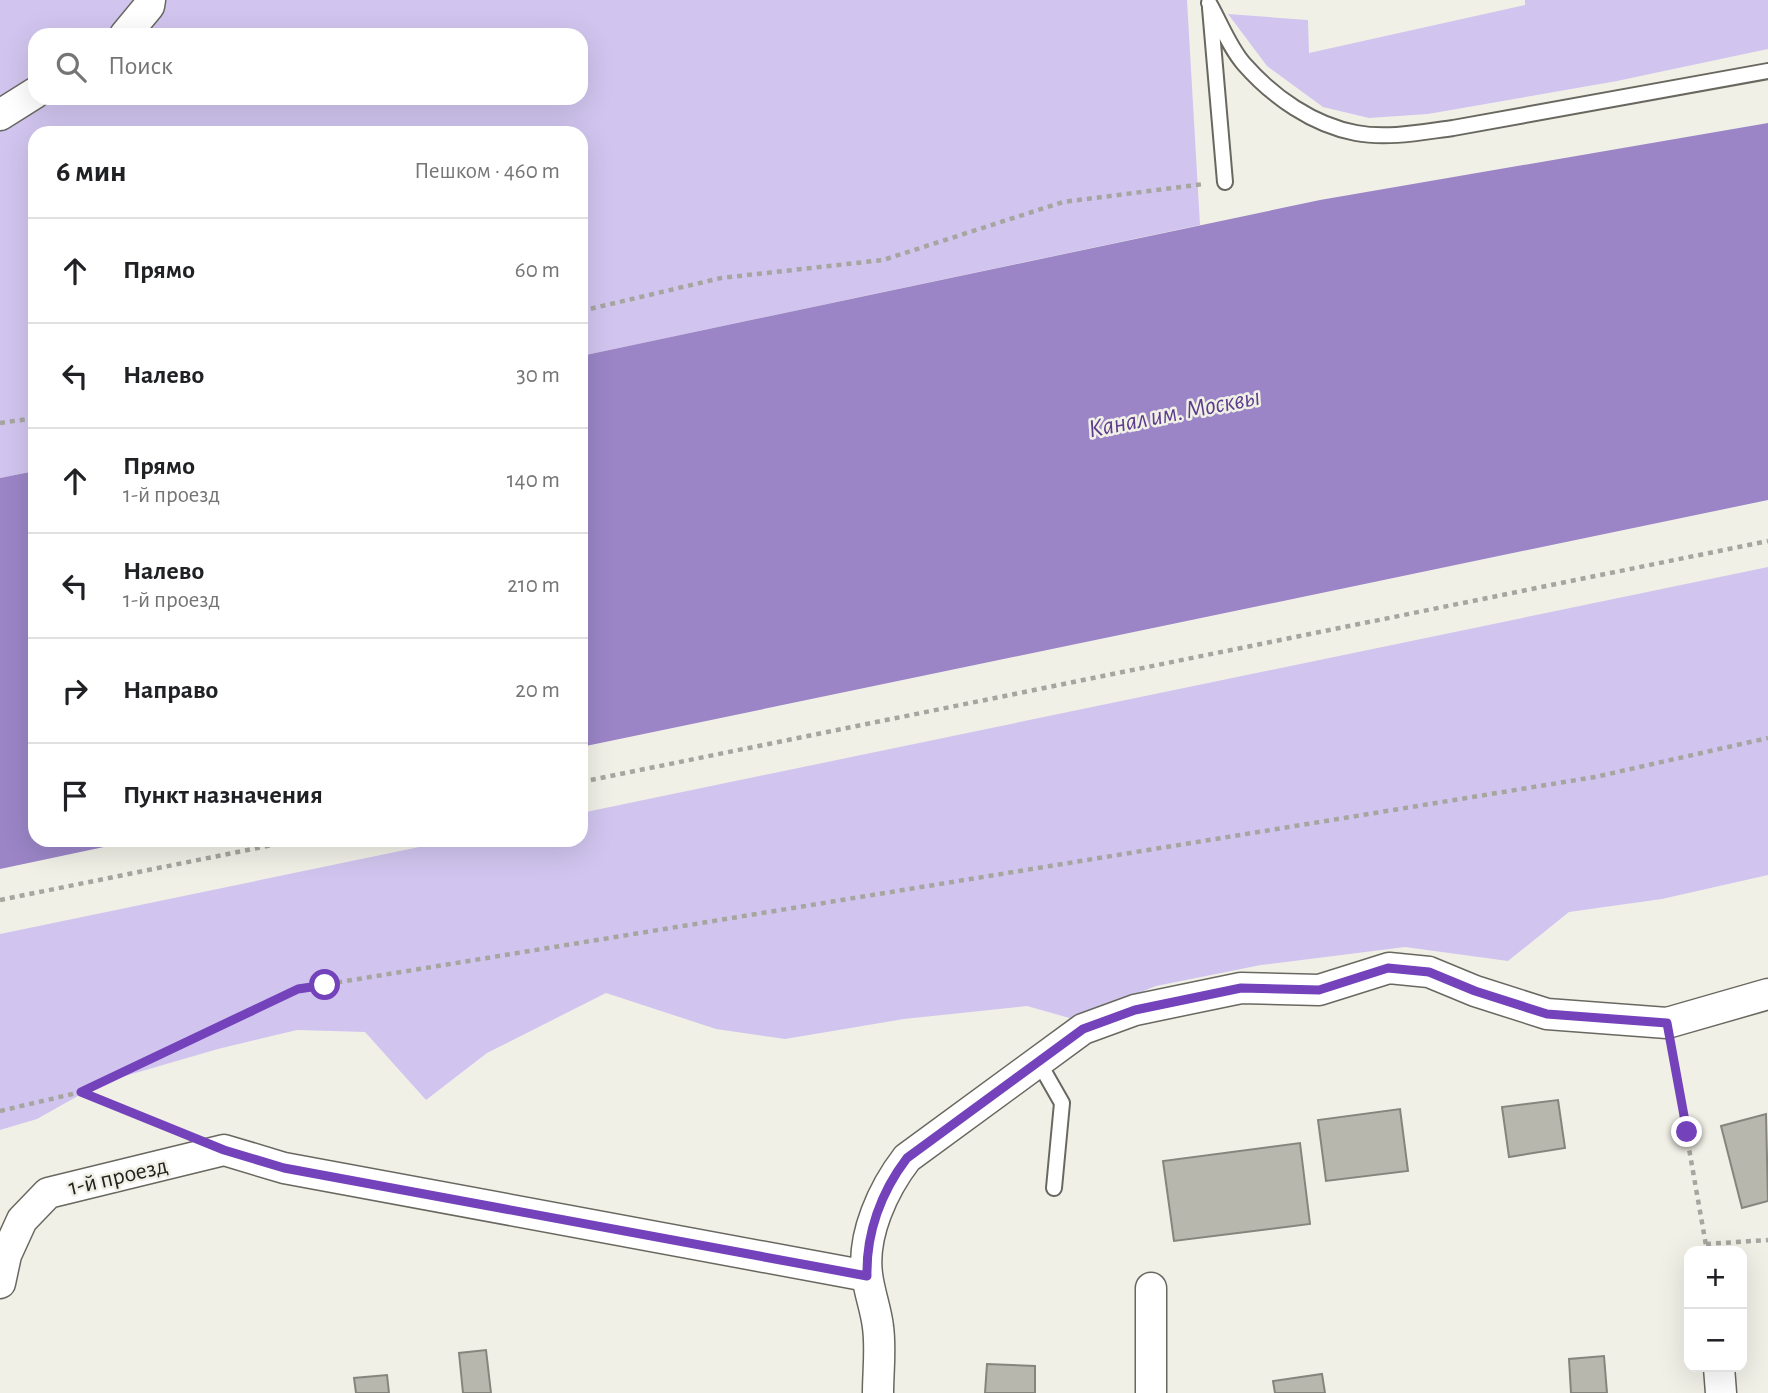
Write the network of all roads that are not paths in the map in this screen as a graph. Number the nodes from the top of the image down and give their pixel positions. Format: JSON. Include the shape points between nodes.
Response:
{"nodes":[{"id":1,"x":150,"y":0,"type":"edge"},
{"id":2,"x":1209,"y":1,"type":"edge"},
{"id":3,"x":131,"y":28,"type":"edge"},
{"id":4,"x":1768,"y":71,"type":"edge"},
{"id":5,"x":28,"y":97,"type":"edge"},
{"id":6,"x":0,"y":115,"type":"edge"},
{"id":7,"x":1225,"y":182,"type":"road end"},
{"id":8,"x":1768,"y":994,"type":"edge"},
{"id":9,"x":1038,"y":1061,"type":"junction"},
{"id":10,"x":1054,"y":1188,"type":"dead end"},
{"id":11,"x":867,"y":1276,"type":"junction"},
{"id":12,"x":0,"y":1283,"type":"edge"},
{"id":13,"x":1151,"y":1289,"type":"dead end"},
{"id":14,"x":1719,"y":1372,"type":"edge"},
{"id":15,"x":878,"y":1393,"type":"edge"},
{"id":16,"x":1151,"y":1393,"type":"edge"},
{"id":17,"x":1721,"y":1393,"type":"edge"}],
"edges":[{"from":1,"to":3,"type":"street"},
{"from":2,"to":4,"type":"lane","via":[[1242,62],[1278,96],[1316,121],[1358,133],[1453,128]]},
{"from":2,"to":7,"type":"lane"},
{"from":5,"to":6,"type":"street"},
{"from":8,"to":9,"type":"street","via":[[1667,1023],[1547,1014],[1429,972],[1388,968],[1319,990],[1241,988],[1135,1010],[1083,1029]]},
{"from":9,"to":10,"type":"lane","via":[[1062,1104]]},
{"from":9,"to":11,"type":"street","via":[[907,1158],[884,1196],[868,1238]]},
{"from":11,"to":12,"type":"street","name":"1-й проезд","via":[[284,1168],[224,1150],[48,1192],[22,1220],[6,1255]]},
{"from":11,"to":15,"type":"street","via":[[879,1329]]},
{"from":13,"to":16,"type":"street"},
{"from":14,"to":17,"type":"street"}]}
